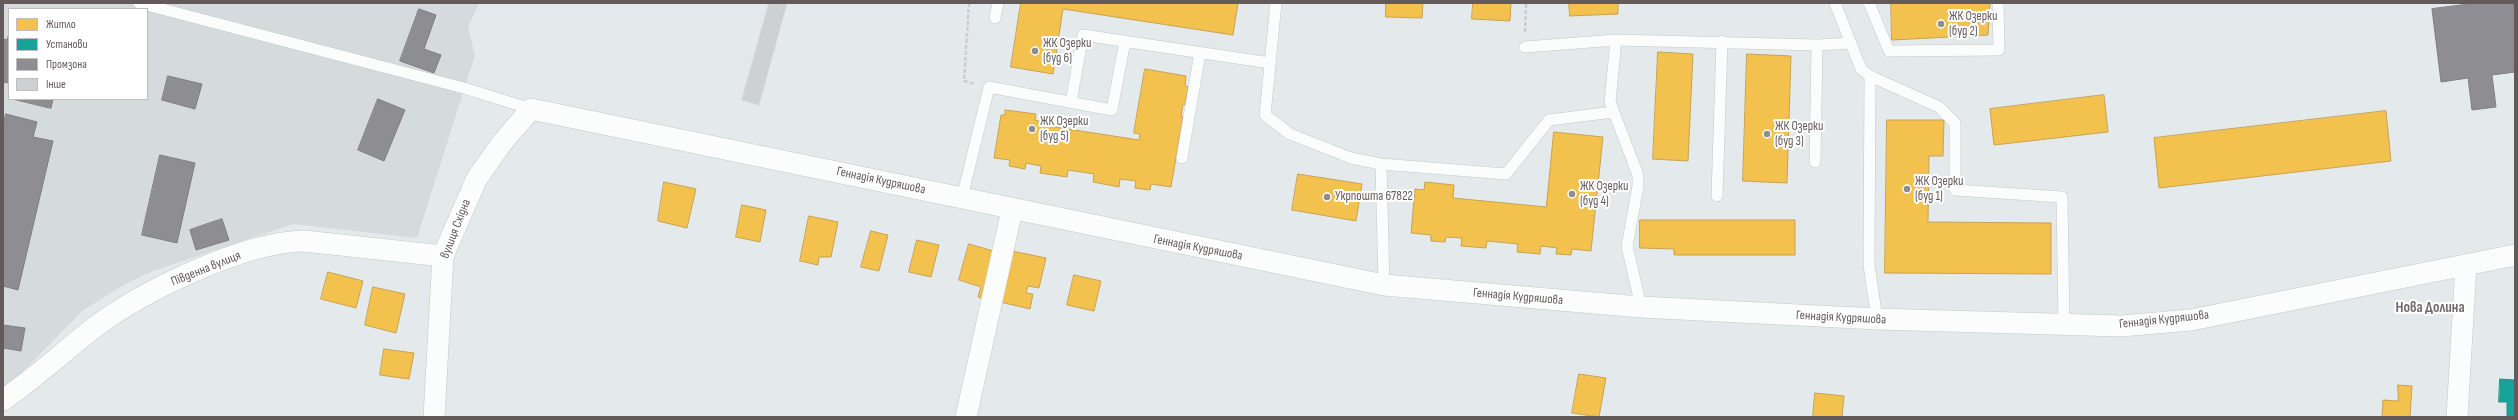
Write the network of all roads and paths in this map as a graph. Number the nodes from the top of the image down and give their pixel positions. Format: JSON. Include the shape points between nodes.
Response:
{"nodes":[{"id":1,"x":139,"y":3,"type":"edge"},
{"id":2,"x":969,"y":3,"type":"edge"},
{"id":3,"x":998,"y":3,"type":"edge"},
{"id":4,"x":1276,"y":3,"type":"edge"},
{"id":5,"x":1526,"y":3,"type":"edge"},
{"id":6,"x":1835,"y":3,"type":"edge"},
{"id":7,"x":1869,"y":3,"type":"edge"},
{"id":8,"x":1998,"y":3,"type":"edge"},
{"id":9,"x":168,"y":7,"type":"edge"},
{"id":10,"x":995,"y":18,"type":"dead end"},
{"id":11,"x":1616,"y":40,"type":"junction"},
{"id":12,"x":1125,"y":41,"type":"junction"},
{"id":13,"x":1722,"y":41,"type":"junction"},
{"id":14,"x":1851,"y":42,"type":"junction"},
{"id":15,"x":1817,"y":45,"type":"junction"},
{"id":16,"x":1525,"y":46,"type":"joint"},
{"id":17,"x":1200,"y":53,"type":"junction"},
{"id":18,"x":1270,"y":63,"type":"junction"},
{"id":19,"x":1870,"y":76,"type":"junction"},
{"id":20,"x":989,"y":87,"type":"junction"},
{"id":21,"x":1070,"y":102,"type":"junction"},
{"id":22,"x":531,"y":109,"type":"junction"},
{"id":23,"x":1612,"y":112,"type":"junction"},
{"id":24,"x":1182,"y":158,"type":"dead end"},
{"id":25,"x":1815,"y":162,"type":"dead end"},
{"id":26,"x":1381,"y":164,"type":"junction"},
{"id":27,"x":1716,"y":196,"type":"dead end"},
{"id":28,"x":962,"y":198,"type":"junction"},
{"id":29,"x":1012,"y":210,"type":"junction"},
{"id":30,"x":2515,"y":255,"type":"edge"},
{"id":31,"x":443,"y":256,"type":"junction"},
{"id":32,"x":2466,"y":265,"type":"junction"},
{"id":33,"x":1384,"y":285,"type":"junction"},
{"id":34,"x":1641,"y":307,"type":"junction"},
{"id":35,"x":1877,"y":319,"type":"junction"},
{"id":36,"x":2064,"y":325,"type":"junction"},
{"id":37,"x":3,"y":400,"type":"edge"},
{"id":38,"x":434,"y":417,"type":"edge"},
{"id":39,"x":966,"y":417,"type":"edge"},
{"id":40,"x":2457,"y":417,"type":"edge"}],
"edges":[{"from":1,"to":9,"type":"lane"},
{"from":2,"to":20,"type":"path","via":[[964,81]]},
{"from":3,"to":10,"type":"lane"},
{"from":4,"to":18,"type":"lane"},
{"from":5,"to":16,"type":"path"},
{"from":6,"to":14,"type":"lane"},
{"from":7,"to":8,"type":"lane","via":[[1889,51],[2000,50]]},
{"from":9,"to":22,"type":"lane","via":[[464,88]]},
{"from":11,"to":13,"type":"lane"},
{"from":11,"to":16,"type":"lane"},
{"from":11,"to":23,"type":"lane","via":[[1610,102]]},
{"from":12,"to":17,"type":"lane"},
{"from":12,"to":21,"type":"lane","via":[[1083,35]]},
{"from":12,"to":21,"type":"lane","via":[[1112,110]]},
{"from":13,"to":15,"type":"lane"},
{"from":13,"to":27,"type":"lane"},
{"from":14,"to":15,"type":"lane"},
{"from":14,"to":19,"type":"lane","via":[[1861,69]]},
{"from":15,"to":25,"type":"lane"},
{"from":17,"to":18,"type":"lane"},
{"from":17,"to":24,"type":"lane"},
{"from":18,"to":26,"type":"lane","via":[[1265,115],[1290,134],[1351,158]]},
{"from":19,"to":35,"type":"lane","via":[[1869,265]]},
{"from":19,"to":36,"type":"lane","via":[[1940,107],[1955,123],[1955,190],[2062,197]]},
{"from":20,"to":21,"type":"lane"},
{"from":20,"to":28,"type":"lane"},
{"from":22,"to":28,"type":"street","name":"Геннадія Кудряшова"},
{"from":22,"to":31,"type":"street","name":"вулиця Східна","via":[[501,144],[476,180]]},
{"from":23,"to":26,"type":"lane","via":[[1549,120],[1506,174]]},
{"from":23,"to":34,"type":"lane","via":[[1638,175],[1627,246]]},
{"from":26,"to":33,"type":"lane"},
{"from":28,"to":29,"type":"street","name":"Геннадія Кудряшова"},
{"from":29,"to":33,"type":"street","name":"Геннадія Кудряшова"},
{"from":29,"to":39,"type":"street"},
{"from":30,"to":32,"type":"street","name":"Геннадія Кудряшова"},
{"from":31,"to":37,"type":"street","name":"Південна вулиця","via":[[304,241],[289,241],[246,252],[190,273],[136,300],[92,329]]},
{"from":31,"to":38,"type":"street","name":"вулиця Східна"},
{"from":32,"to":36,"type":"street","name":"Геннадія Кудряшова","via":[[2191,320],[2121,326]]},
{"from":32,"to":40,"type":"street"},
{"from":33,"to":34,"type":"street","name":"Геннадія Кудряшова"},
{"from":34,"to":35,"type":"street","name":"Геннадія Кудряшова"},
{"from":35,"to":36,"type":"street","name":"Геннадія Кудряшова"}]}
